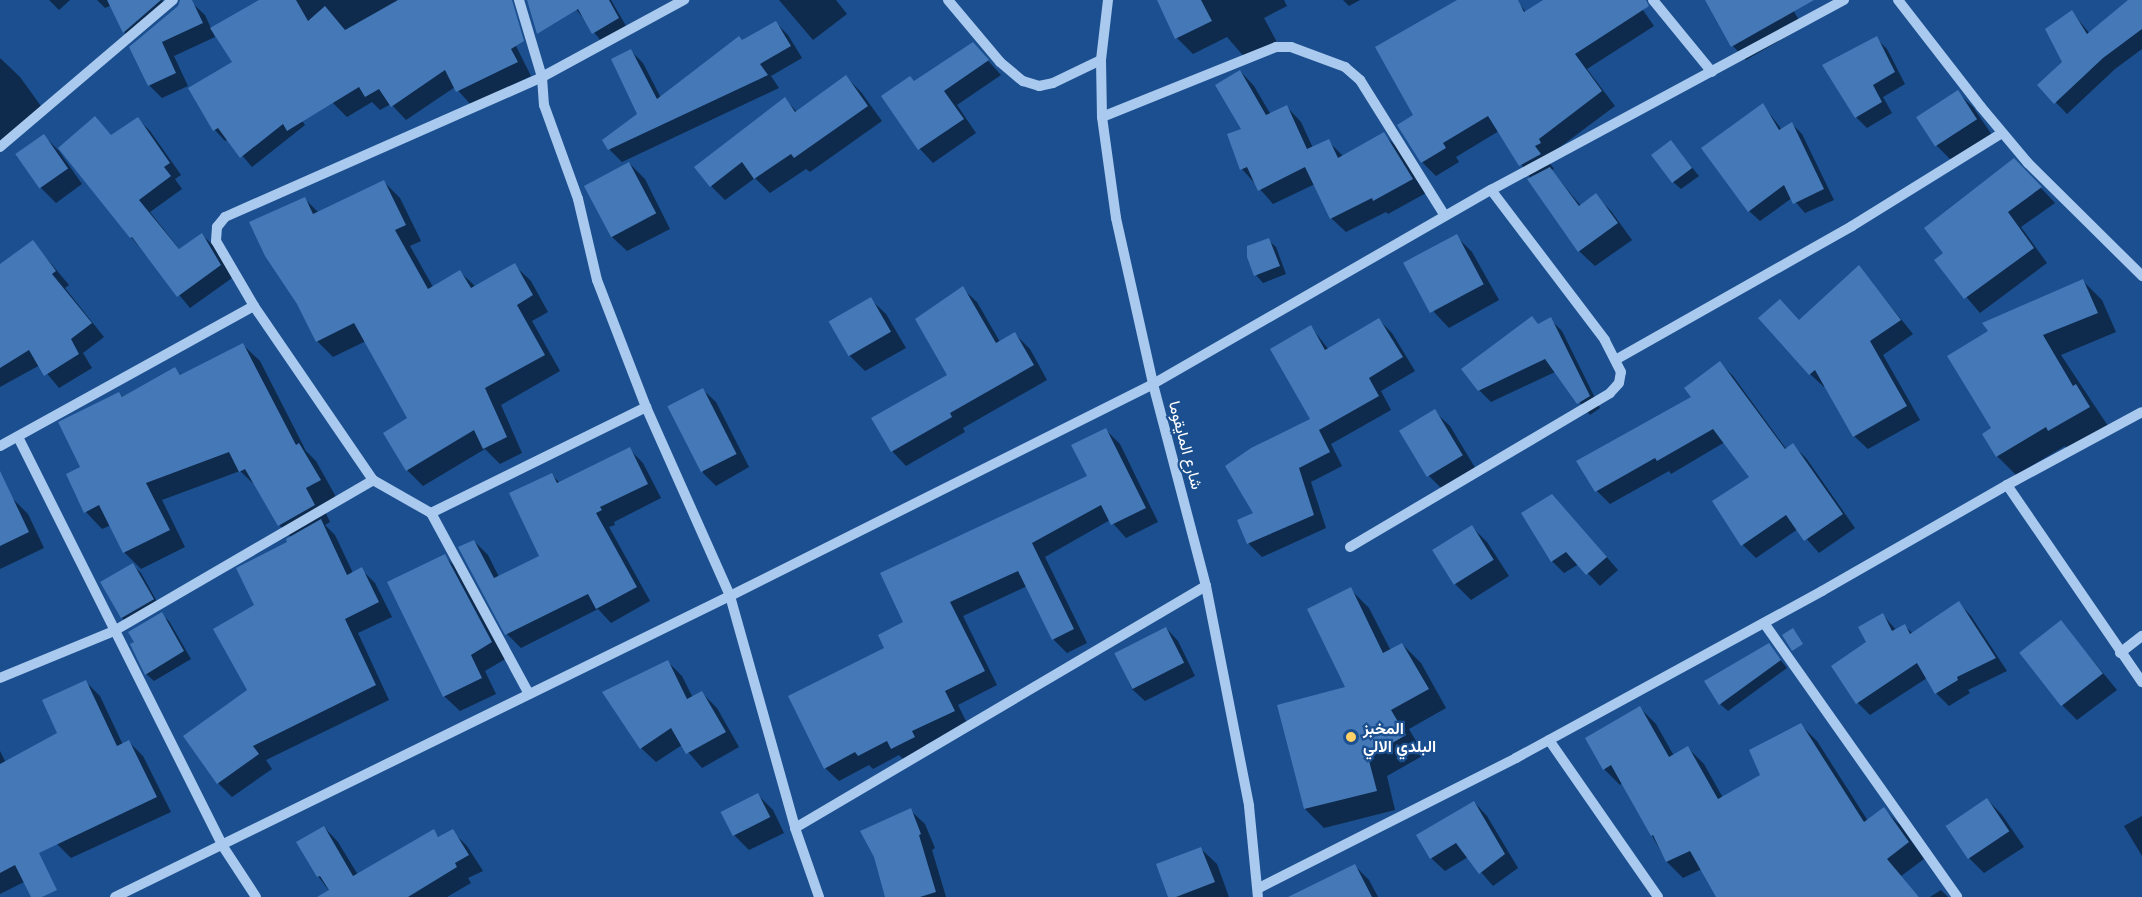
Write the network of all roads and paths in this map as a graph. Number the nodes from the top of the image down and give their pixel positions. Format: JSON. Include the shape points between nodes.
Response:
{"nodes":[{"id":1,"x":173,"y":0,"type":"edge"},
{"id":2,"x":519,"y":0,"type":"edge"},
{"id":3,"x":684,"y":0,"type":"edge"},
{"id":4,"x":948,"y":0,"type":"edge"},
{"id":5,"x":1108,"y":0,"type":"edge"},
{"id":6,"x":1653,"y":0,"type":"edge"},
{"id":7,"x":1844,"y":0,"type":"edge"},
{"id":8,"x":1898,"y":0,"type":"edge"},
{"id":9,"x":1101,"y":60,"type":"junction"},
{"id":10,"x":1712,"y":72,"type":"junction"},
{"id":11,"x":542,"y":77,"type":"junction"},
{"id":12,"x":1102,"y":117,"type":"junction"},
{"id":13,"x":2002,"y":133,"type":"junction"},
{"id":14,"x":0,"y":147,"type":"edge"},
{"id":15,"x":1491,"y":190,"type":"junction"},
{"id":16,"x":1445,"y":216,"type":"junction"},
{"id":17,"x":2142,"y":276,"type":"edge"},
{"id":18,"x":254,"y":306,"type":"junction"},
{"id":19,"x":1617,"y":359,"type":"junction"},
{"id":20,"x":1153,"y":384,"type":"junction"},
{"id":21,"x":646,"y":407,"type":"junction"},
{"id":22,"x":2142,"y":412,"type":"edge"},
{"id":23,"x":18,"y":437,"type":"junction"},
{"id":24,"x":0,"y":446,"type":"edge"},
{"id":25,"x":373,"y":480,"type":"junction"},
{"id":26,"x":2007,"y":485,"type":"junction"},
{"id":27,"x":431,"y":513,"type":"junction"},
{"id":28,"x":1350,"y":547,"type":"dead end"},
{"id":29,"x":1206,"y":586,"type":"junction"},
{"id":30,"x":730,"y":596,"type":"junction"},
{"id":31,"x":1764,"y":623,"type":"junction"},
{"id":32,"x":114,"y":631,"type":"junction"},
{"id":33,"x":2142,"y":636,"type":"edge"},
{"id":34,"x":2120,"y":653,"type":"junction"},
{"id":35,"x":0,"y":678,"type":"edge"},
{"id":36,"x":2142,"y":681,"type":"edge"},
{"id":37,"x":529,"y":694,"type":"junction"},
{"id":38,"x":1549,"y":740,"type":"junction"},
{"id":39,"x":795,"y":828,"type":"junction"},
{"id":40,"x":222,"y":845,"type":"junction"},
{"id":41,"x":1258,"y":892,"type":"edge"},
{"id":42,"x":115,"y":897,"type":"edge"},
{"id":43,"x":256,"y":897,"type":"edge"},
{"id":44,"x":819,"y":897,"type":"edge"},
{"id":45,"x":1658,"y":897,"type":"edge"},
{"id":46,"x":1957,"y":897,"type":"edge"}],
"edges":[{"from":1,"to":14,"type":"street"},
{"from":2,"to":11,"type":"street"},
{"from":3,"to":11,"type":"street"},
{"from":4,"to":9,"type":"street","via":[[1000,62],[1023,81],[1039,86],[1053,83]]},
{"from":5,"to":9,"type":"street","name":"شارع المايقوما"},
{"from":6,"to":10,"type":"street"},
{"from":7,"to":10,"type":"street"},
{"from":8,"to":13,"type":"street"},
{"from":9,"to":12,"type":"street","name":"شارع المايقوما"},
{"from":10,"to":15,"type":"street"},
{"from":11,"to":18,"type":"street","via":[[225,217],[217,227],[216,241]]},
{"from":11,"to":21,"type":"street","via":[[544,105],[578,199],[597,280]]},
{"from":12,"to":16,"type":"street","via":[[1276,47],[1291,47],[1346,67],[1360,80]]},
{"from":12,"to":20,"type":"street","name":"شارع المايقوما","via":[[1116,218]]},
{"from":13,"to":17,"type":"street"},
{"from":13,"to":19,"type":"street","via":[[1852,226]]},
{"from":15,"to":16,"type":"street"},
{"from":15,"to":19,"type":"street"},
{"from":16,"to":20,"type":"street"},
{"from":18,"to":23,"type":"street"},
{"from":18,"to":25,"type":"street"},
{"from":19,"to":28,"type":"street","via":[[1619,383],[1610,393]]},
{"from":20,"to":29,"type":"street","name":"شارع المايقوما"},
{"from":20,"to":30,"type":"street"},
{"from":21,"to":27,"type":"street"},
{"from":21,"to":30,"type":"street"},
{"from":22,"to":26,"type":"street"},
{"from":23,"to":24,"type":"street"},
{"from":23,"to":32,"type":"street"},
{"from":25,"to":27,"type":"street"},
{"from":25,"to":32,"type":"street"},
{"from":26,"to":31,"type":"street"},
{"from":26,"to":34,"type":"street"},
{"from":27,"to":37,"type":"street"},
{"from":29,"to":39,"type":"street"},
{"from":29,"to":41,"type":"street","name":"شارع المايقوما","via":[[1249,806]]},
{"from":30,"to":37,"type":"street"},
{"from":30,"to":39,"type":"street"},
{"from":31,"to":38,"type":"street"},
{"from":31,"to":46,"type":"street"},
{"from":32,"to":35,"type":"street"},
{"from":32,"to":40,"type":"street"},
{"from":33,"to":34,"type":"street"},
{"from":34,"to":36,"type":"street"},
{"from":37,"to":40,"type":"street"},
{"from":38,"to":41,"type":"street"},
{"from":38,"to":45,"type":"street"},
{"from":39,"to":44,"type":"street"},
{"from":40,"to":42,"type":"street"},
{"from":40,"to":43,"type":"street"}]}
